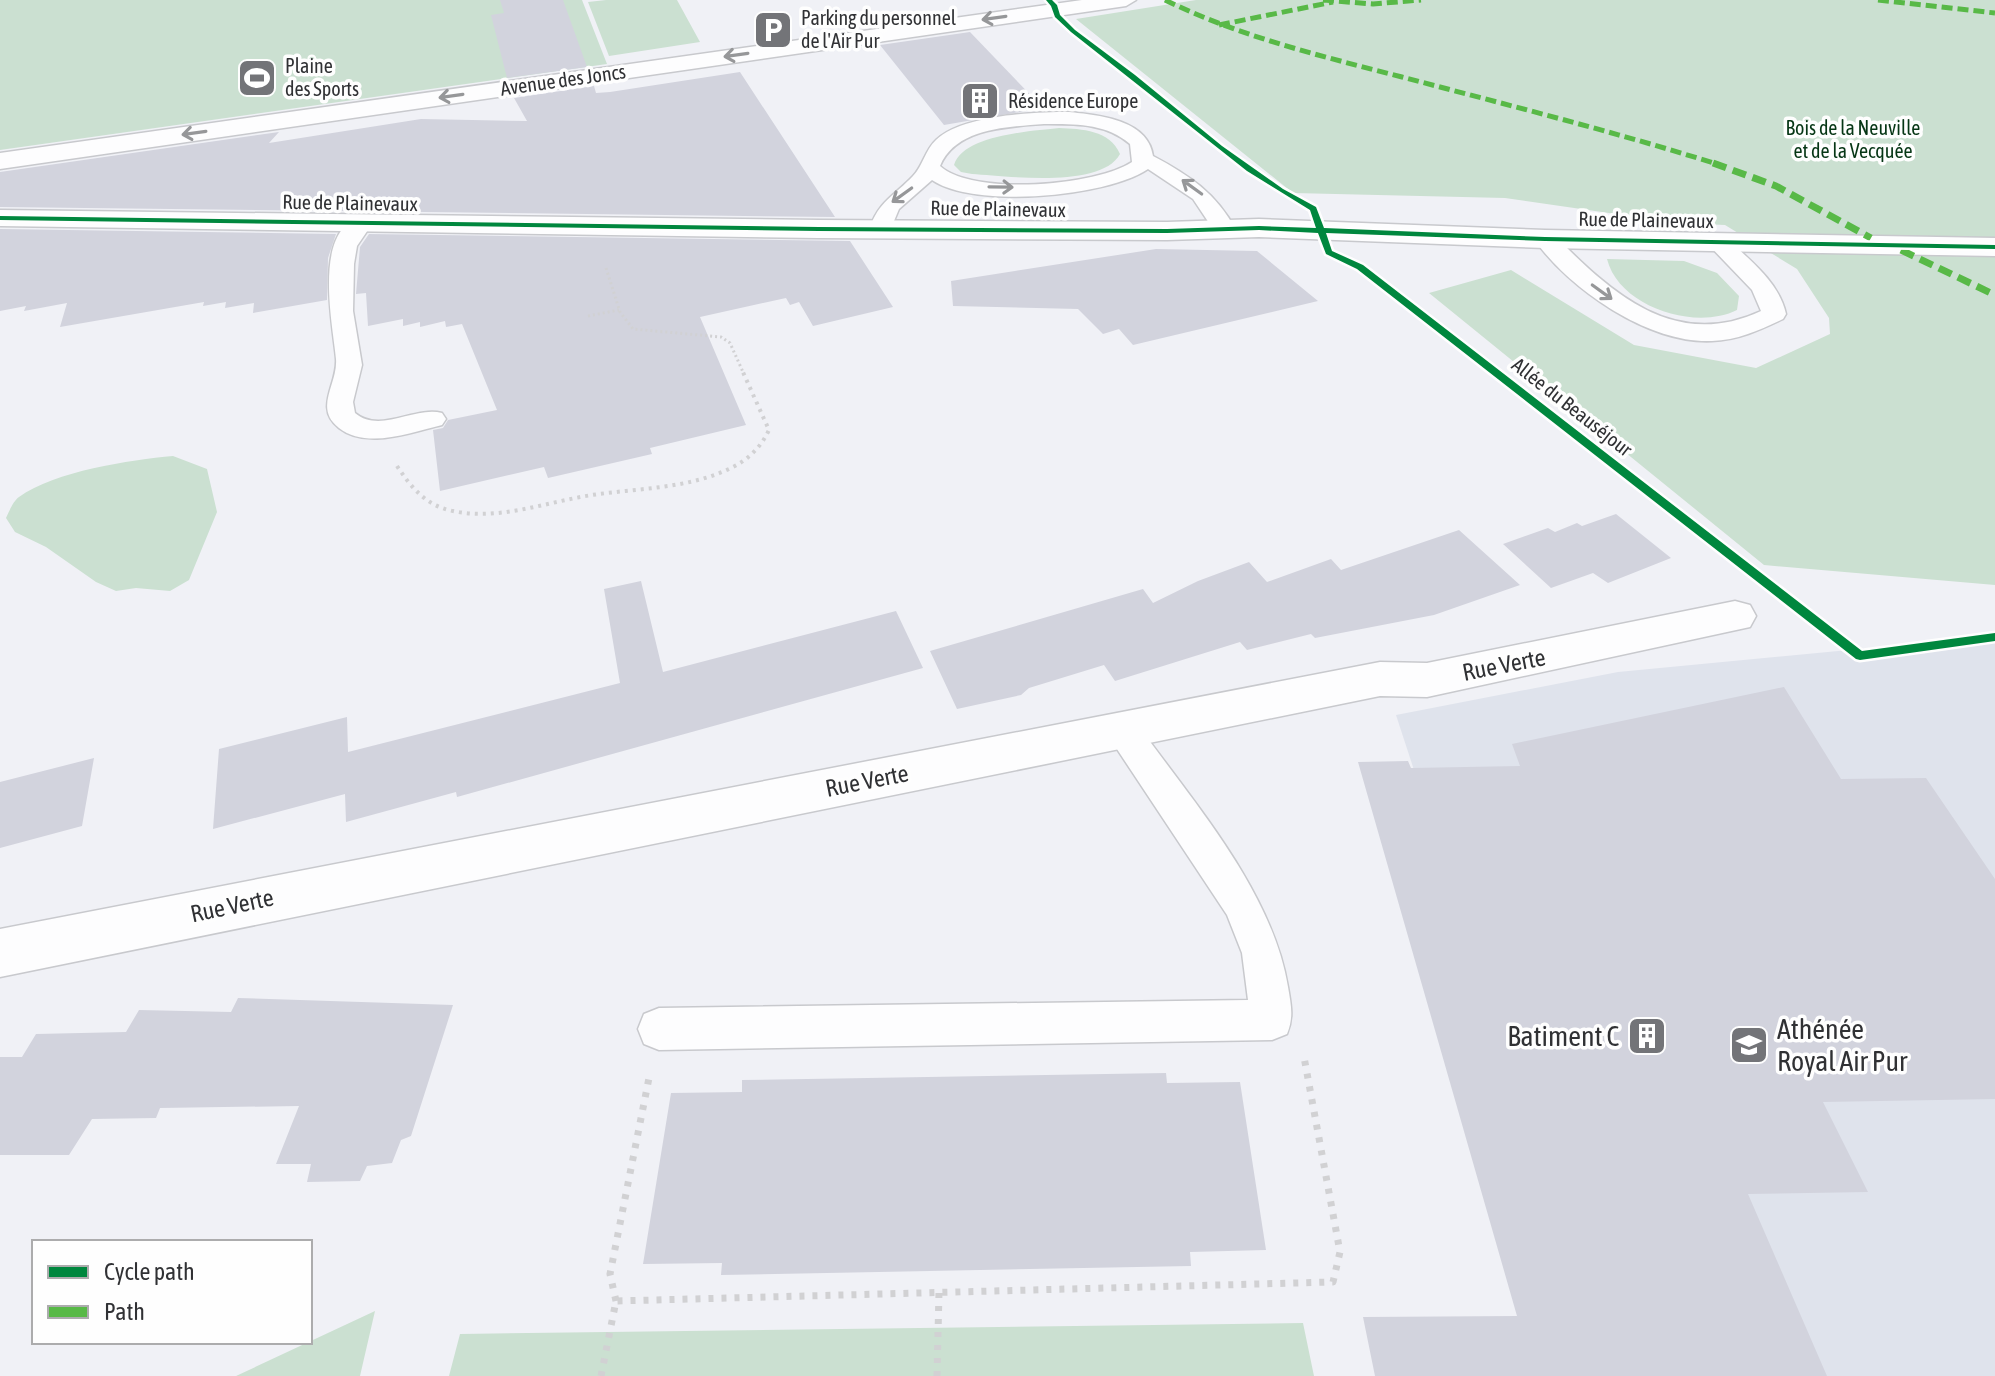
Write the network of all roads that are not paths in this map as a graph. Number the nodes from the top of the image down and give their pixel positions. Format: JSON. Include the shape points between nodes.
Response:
{"nodes":[{"id":1,"x":1126,"y":0,"type":"edge"},
{"id":2,"x":1144,"y":159,"type":"junction"},
{"id":3,"x":0,"y":161,"type":"edge"},
{"id":4,"x":930,"y":167,"type":"junction"},
{"id":5,"x":0,"y":218,"type":"edge"},
{"id":6,"x":361,"y":224,"type":"junction"},
{"id":7,"x":881,"y":228,"type":"junction"},
{"id":8,"x":1225,"y":230,"type":"junction"},
{"id":9,"x":1545,"y":239,"type":"junction"},
{"id":10,"x":1716,"y":241,"type":"junction"},
{"id":11,"x":1995,"y":247,"type":"edge"},
{"id":12,"x":432,"y":419,"type":"dead end"},
{"id":13,"x":1735,"y":616,"type":"dead end"},
{"id":14,"x":1123,"y":731,"type":"junction"},
{"id":15,"x":0,"y":953,"type":"edge"},
{"id":16,"x":659,"y":1029,"type":"road end"}],
"edges":[{"from":1,"to":3,"type":"street","name":"Avenue des Joncs","one_way":true},
{"from":4,"to":2,"type":"lane","one_way":true,"via":[[961,186],[1066,188],[1120,179]]},
{"from":2,"to":4,"type":"lane","via":[[1140,143],[1121,128],[1084,118],[1048,117],[954,136],[932,155]]},
{"from":8,"to":2,"type":"lane","one_way":true,"via":[[1199,191]]},
{"from":4,"to":7,"type":"lane","one_way":true,"via":[[890,205]]},
{"from":5,"to":6,"type":"street","name":"Rue de Plainevaux"},
{"from":6,"to":7,"type":"street","name":"Rue de Plainevaux"},
{"from":6,"to":12,"type":"lane","via":[[345,244],[343,256],[349,370],[341,389],[341,412],[359,428]]},
{"from":7,"to":8,"type":"street","name":"Rue de Plainevaux"},
{"from":8,"to":9,"type":"street","name":"Rue de Plainevaux"},
{"from":9,"to":10,"type":"street","name":"Rue de Plainevaux"},
{"from":9,"to":10,"type":"lane","one_way":true,"via":[[1584,279],[1629,310],[1678,330],[1707,335],[1746,329],[1774,314],[1774,303]]},
{"from":10,"to":11,"type":"street","name":"Rue de Plainevaux"},
{"from":13,"to":14,"type":"street","name":"Rue Verte","via":[[1427,680],[1380,679]]},
{"from":14,"to":15,"type":"street","name":"Rue Verte"},
{"from":14,"to":16,"type":"lane","via":[[1243,906],[1262,953],[1272,1020]]}]}
